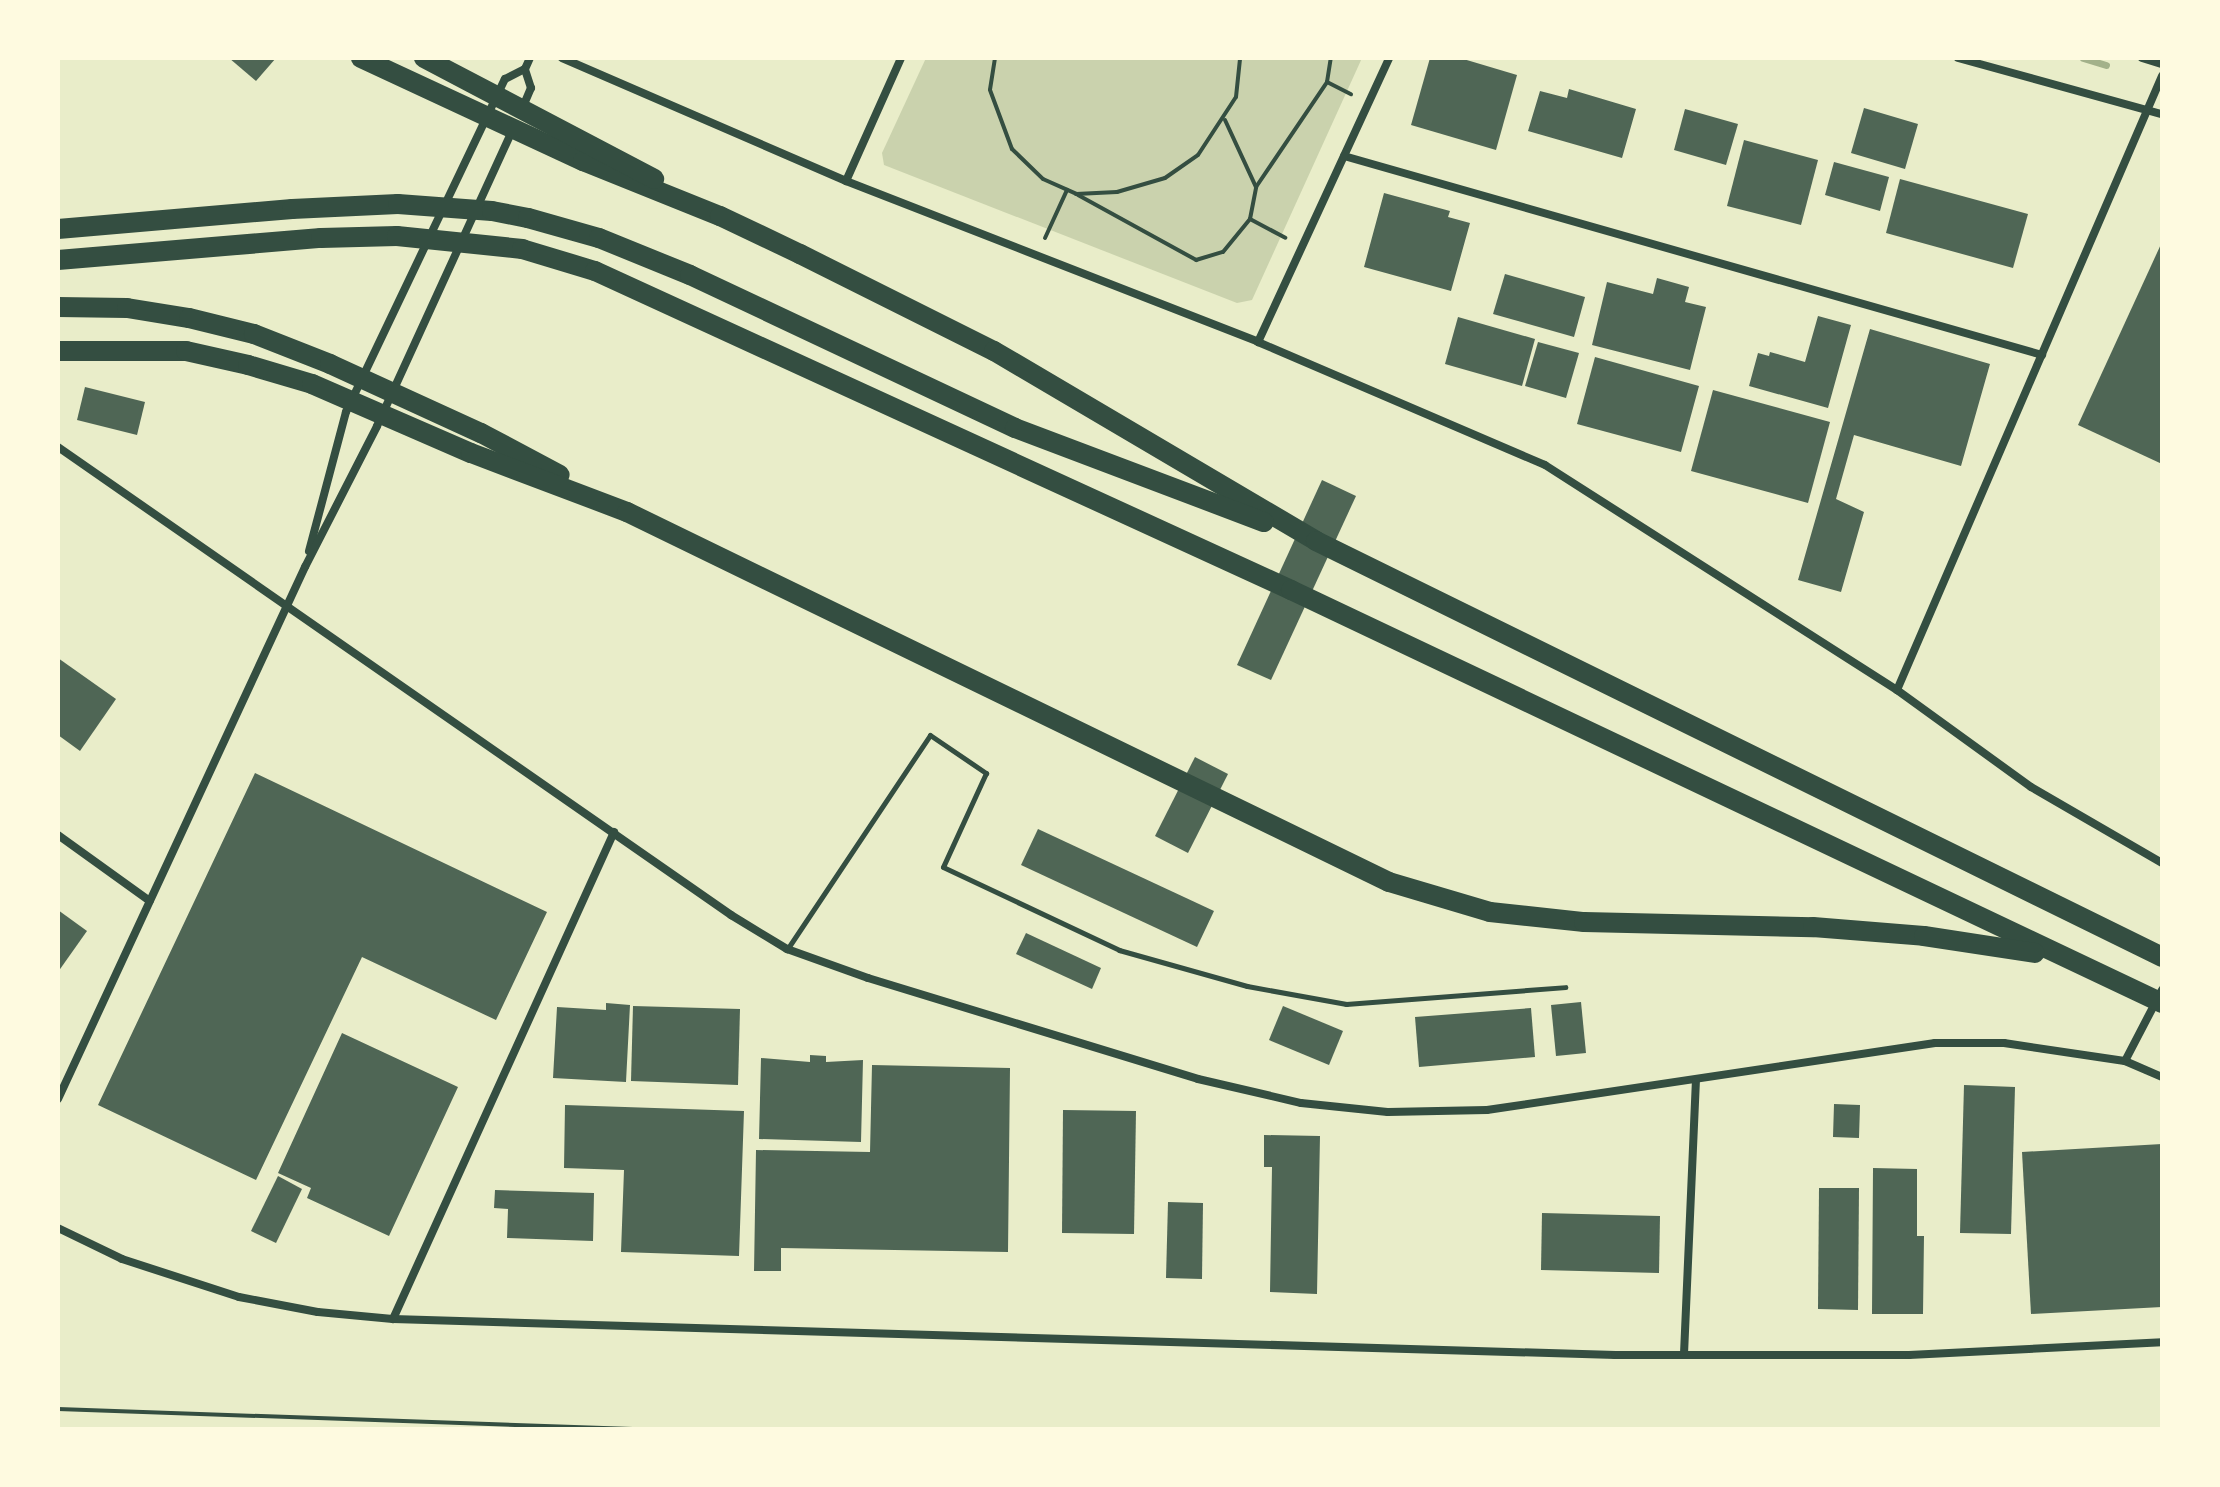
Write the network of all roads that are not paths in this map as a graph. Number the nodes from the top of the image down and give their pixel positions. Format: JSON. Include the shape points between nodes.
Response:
{"nodes":[{"id":1,"x":361,"y":58,"type":"edge"},
{"id":2,"x":424,"y":58,"type":"edge"},
{"id":3,"x":530,"y":58,"type":"edge"},
{"id":4,"x":562,"y":58,"type":"edge"},
{"id":5,"x":901,"y":58,"type":"edge"},
{"id":6,"x":1389,"y":58,"type":"edge"},
{"id":7,"x":1958,"y":58,"type":"edge"},
{"id":8,"x":2142,"y":58,"type":"edge"},
{"id":9,"x":2162,"y":64,"type":"edge"},
{"id":10,"x":525,"y":69,"type":"junction"},
{"id":11,"x":2162,"y":76,"type":"edge"},
{"id":12,"x":2148,"y":110,"type":"junction"},
{"id":13,"x":2162,"y":114,"type":"edge"},
{"id":14,"x":1344,"y":156,"type":"junction"},
{"id":15,"x":846,"y":181,"type":"junction"},
{"id":16,"x":720,"y":216,"type":"junction"},
{"id":17,"x":58,"y":229,"type":"edge"},
{"id":18,"x":58,"y":260,"type":"edge"},
{"id":19,"x":58,"y":307,"type":"edge"},
{"id":20,"x":1258,"y":342,"type":"junction"},
{"id":21,"x":58,"y":351,"type":"edge"},
{"id":22,"x":2042,"y":355,"type":"junction"},
{"id":23,"x":58,"y":447,"type":"edge"},
{"id":24,"x":627,"y":512,"type":"junction"},
{"id":25,"x":1316,"y":541,"type":"junction"},
{"id":26,"x":305,"y":567,"type":"junction"},
{"id":27,"x":288,"y":606,"type":"junction"},
{"id":28,"x":1897,"y":690,"type":"junction"},
{"id":29,"x":614,"y":832,"type":"junction"},
{"id":30,"x":58,"y":835,"type":"edge"},
{"id":31,"x":2162,"y":863,"type":"edge"},
{"id":32,"x":150,"y":901,"type":"junction"},
{"id":33,"x":787,"y":949,"type":"junction"},
{"id":34,"x":2059,"y":957,"type":"junction"},
{"id":35,"x":2162,"y":957,"type":"edge"},
{"id":36,"x":1565,"y":987,"type":"dead end"},
{"id":37,"x":2162,"y":990,"type":"edge"},
{"id":38,"x":2162,"y":1003,"type":"edge"},
{"id":39,"x":2125,"y":1061,"type":"junction"},
{"id":40,"x":2162,"y":1077,"type":"edge"},
{"id":41,"x":1696,"y":1081,"type":"junction"},
{"id":42,"x":58,"y":1099,"type":"edge"},
{"id":43,"x":58,"y":1228,"type":"edge"},
{"id":44,"x":393,"y":1319,"type":"junction"},
{"id":45,"x":2162,"y":1342,"type":"edge"},
{"id":46,"x":1684,"y":1354,"type":"junction"}],
"edges":[{"from":1,"to":16,"type":"highway","via":[[583,161]]},
{"from":2,"to":16,"type":"highway"},
{"from":3,"to":10,"type":"street"},
{"from":4,"to":15,"type":"street"},
{"from":5,"to":15,"type":"street"},
{"from":6,"to":14,"type":"street"},
{"from":7,"to":12,"type":"street"},
{"from":8,"to":9,"type":"street"},
{"from":10,"to":26,"type":"street","via":[[531,88],[377,426]]},
{"from":10,"to":26,"type":"street","via":[[505,79],[346,412]]},
{"from":11,"to":12,"type":"street"},
{"from":12,"to":13,"type":"street"},
{"from":12,"to":22,"type":"street"},
{"from":14,"to":20,"type":"street"},
{"from":14,"to":22,"type":"street"},
{"from":15,"to":20,"type":"street"},
{"from":16,"to":25,"type":"highway","via":[[994,351]]},
{"from":17,"to":25,"type":"highway","via":[[398,204],[528,218],[599,238],[690,275],[1015,428]]},
{"from":18,"to":34,"type":"highway","via":[[397,236],[522,249],[595,271],[1291,590]]},
{"from":19,"to":24,"type":"highway","via":[[127,308],[254,334],[481,433]]},
{"from":20,"to":28,"type":"street","via":[[1545,465]]},
{"from":21,"to":24,"type":"highway","via":[[186,351],[248,365],[312,384],[471,453]]},
{"from":22,"to":28,"type":"street"},
{"from":23,"to":27,"type":"street"},
{"from":24,"to":34,"type":"highway","via":[[1389,882],[1490,912],[1584,922],[1924,936]]},
{"from":25,"to":35,"type":"highway"},
{"from":26,"to":27,"type":"street"},
{"from":27,"to":29,"type":"street"},
{"from":27,"to":32,"type":"street"},
{"from":28,"to":31,"type":"street","via":[[2031,787]]},
{"from":29,"to":33,"type":"street"},
{"from":29,"to":44,"type":"street"},
{"from":30,"to":32,"type":"street"},
{"from":32,"to":42,"type":"street"},
{"from":33,"to":36,"type":"lane","via":[[930,735],[986,773],[943,867],[1119,950],[1247,986],[1346,1004]]},
{"from":33,"to":41,"type":"street","via":[[1198,1079],[1301,1103],[1388,1112],[1487,1110]]},
{"from":34,"to":38,"type":"highway"},
{"from":37,"to":39,"type":"street"},
{"from":39,"to":40,"type":"street"},
{"from":39,"to":41,"type":"street","via":[[2004,1043],[1935,1043]]},
{"from":41,"to":46,"type":"street"},
{"from":43,"to":44,"type":"street","via":[[122,1259],[239,1297]]},
{"from":44,"to":46,"type":"street"},
{"from":45,"to":46,"type":"street","via":[[1909,1355]]}]}
